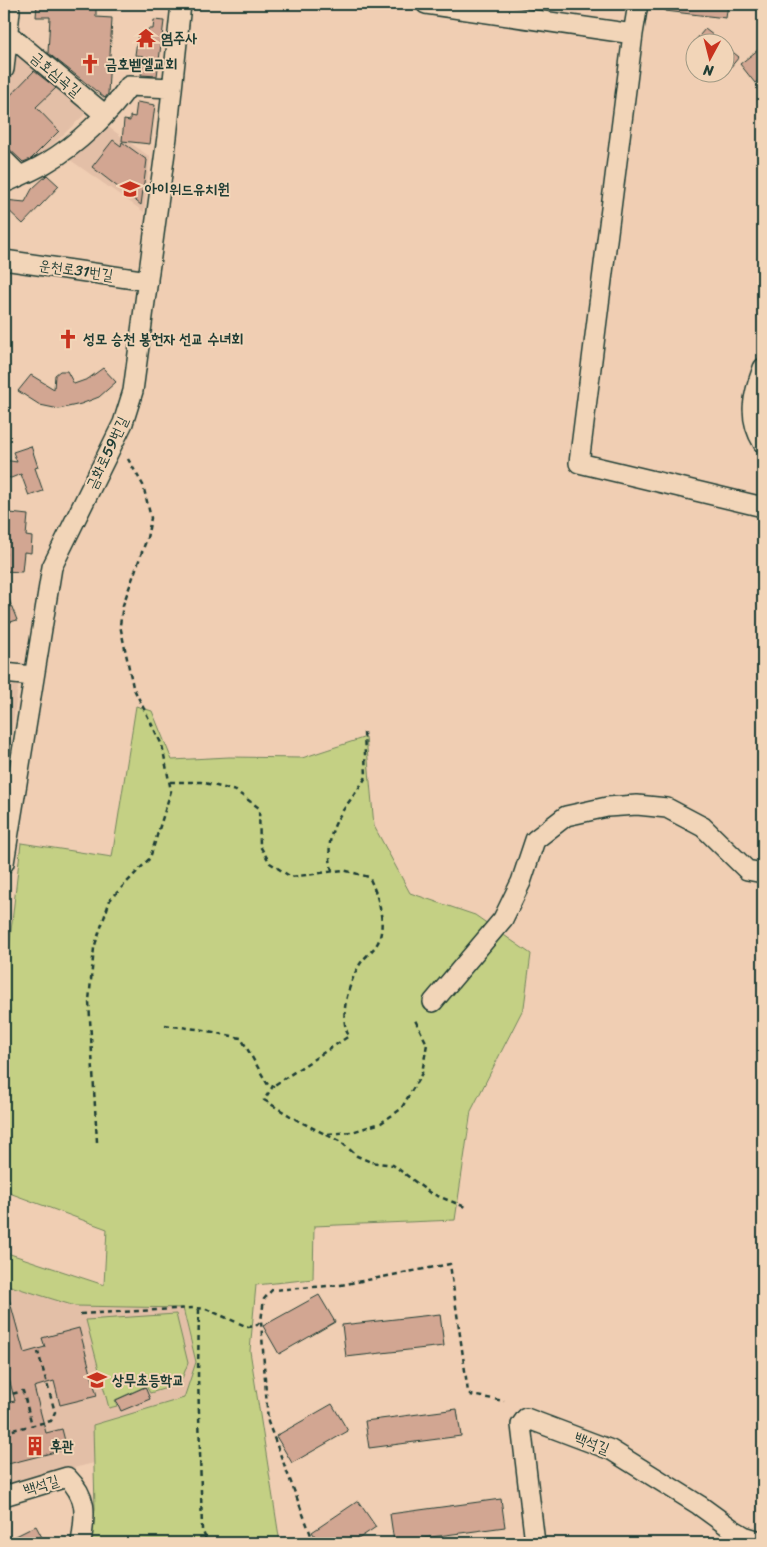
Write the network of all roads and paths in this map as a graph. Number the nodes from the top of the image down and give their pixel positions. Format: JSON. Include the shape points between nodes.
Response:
{"nodes":[{"id":1,"x":182,"y":4,"type":"edge"},
{"id":2,"x":426,"y":4,"type":"edge"},
{"id":3,"x":638,"y":4,"type":"edge"},
{"id":4,"x":10,"y":11,"type":"dead end"},
{"id":5,"x":8,"y":34,"type":"junction"},
{"id":6,"x":632,"y":34,"type":"junction"},
{"id":7,"x":4,"y":69,"type":"edge"},
{"id":8,"x":172,"y":88,"type":"junction"},
{"id":9,"x":104,"y":114,"type":"junction"},
{"id":10,"x":4,"y":160,"type":"edge"},
{"id":11,"x":12,"y":180,"type":"edge"},
{"id":12,"x":4,"y":260,"type":"edge"},
{"id":13,"x":148,"y":281,"type":"junction"},
{"id":14,"x":763,"y":368,"type":"edge"},
{"id":15,"x":763,"y":443,"type":"edge"},
{"id":16,"x":128,"y":459,"type":"dead end"},
{"id":17,"x":763,"y":507,"type":"edge"},
{"id":18,"x":4,"y":673,"type":"edge"},
{"id":19,"x":33,"y":676,"type":"junction"},
{"id":20,"x":364,"y":732,"type":"dead end"},
{"id":21,"x":170,"y":782,"type":"junction"},
{"id":22,"x":4,"y":864,"type":"edge"},
{"id":23,"x":332,"y":871,"type":"junction"},
{"id":24,"x":763,"y":873,"type":"edge"},
{"id":25,"x":433,"y":1002,"type":"dead end"},
{"id":26,"x":415,"y":1020,"type":"dead end"},
{"id":27,"x":165,"y":1026,"type":"dead end"},
{"id":28,"x":273,"y":1086,"type":"junction"},
{"id":29,"x":327,"y":1134,"type":"junction"},
{"id":30,"x":97,"y":1142,"type":"dead end"},
{"id":31,"x":468,"y":1208,"type":"dead end"},
{"id":32,"x":199,"y":1309,"type":"junction"},
{"id":33,"x":80,"y":1314,"type":"dead end"},
{"id":34,"x":262,"y":1321,"type":"junction"},
{"id":35,"x":38,"y":1352,"type":"dead end"},
{"id":36,"x":4,"y":1396,"type":"edge"},
{"id":37,"x":504,"y":1401,"type":"dead end"},
{"id":38,"x":32,"y":1425,"type":"junction"},
{"id":39,"x":4,"y":1432,"type":"edge"},
{"id":40,"x":4,"y":1496,"type":"edge"},
{"id":41,"x":763,"y":1542,"type":"edge"},
{"id":42,"x":81,"y":1543,"type":"edge"},
{"id":43,"x":208,"y":1543,"type":"edge"},
{"id":44,"x":314,"y":1543,"type":"edge"},
{"id":45,"x":535,"y":1543,"type":"edge"}],
"edges":[{"from":1,"to":8,"type":"street","name":"금화로59번길"},
{"from":2,"to":6,"type":"street"},
{"from":3,"to":6,"type":"street"},
{"from":4,"to":5,"type":"street"},
{"from":5,"to":7,"type":"street"},
{"from":5,"to":9,"type":"street","name":"금호심곡길"},
{"from":6,"to":17,"type":"street","via":[[579,463]]},
{"from":8,"to":9,"type":"street","via":[[129,86]]},
{"from":8,"to":13,"type":"street","name":"금화로59번길"},
{"from":9,"to":11,"type":"street","via":[[72,145],[46,164]]},
{"from":10,"to":11,"type":"street"},
{"from":12,"to":13,"type":"street","name":"운천로31번길"},
{"from":13,"to":19,"type":"street","name":"금화로59번길","via":[[133,391],[123,423],[52,567]]},
{"from":14,"to":15,"type":"street","via":[[752,411],[756,431]]},
{"from":16,"to":21,"type":"path","via":[[143,485],[150,518],[147,538],[123,605],[120,625],[133,687],[162,744]]},
{"from":18,"to":19,"type":"street"},
{"from":19,"to":22,"type":"street","name":"금화로59번길"},
{"from":20,"to":23,"type":"path","via":[[366,776],[343,807],[332,831],[328,852]]},
{"from":21,"to":23,"type":"path","via":[[202,782],[236,791],[259,808],[260,846],[270,863],[290,877]]},
{"from":21,"to":30,"type":"path","via":[[171,791],[150,858],[110,900],[94,948],[89,1001]]},
{"from":23,"to":28,"type":"path","via":[[343,870],[369,877],[376,891],[382,920],[379,941],[361,963],[347,989],[345,1030],[349,1036]]},
{"from":24,"to":25,"type":"street","via":[[746,870],[703,827],[667,808],[607,806],[566,816],[535,840],[503,919]]},
{"from":26,"to":29,"type":"path","via":[[427,1044],[422,1073],[401,1109],[381,1122],[352,1132]]},
{"from":27,"to":28,"type":"path","via":[[241,1038],[268,1085]]},
{"from":28,"to":29,"type":"path","via":[[264,1100]]},
{"from":29,"to":31,"type":"path","via":[[357,1156],[393,1165],[430,1193]]},
{"from":32,"to":33,"type":"path"},
{"from":32,"to":34,"type":"path","via":[[248,1327]]},
{"from":32,"to":43,"type":"path","via":[[202,1530]]},
{"from":34,"to":37,"type":"path","via":[[264,1299],[272,1290],[341,1285],[450,1264],[468,1392]]},
{"from":34,"to":44,"type":"path","via":[[268,1422]]},
{"from":35,"to":38,"type":"path","via":[[55,1412],[51,1421]]},
{"from":36,"to":38,"type":"path","via":[[23,1391]]},
{"from":38,"to":39,"type":"path"},
{"from":40,"to":42,"type":"street","name":"백석길","via":[[67,1477],[79,1489],[85,1512]]},
{"from":41,"to":45,"type":"street","name":"백석길","via":[[738,1532],[611,1450],[526,1418],[521,1425]]}]}
